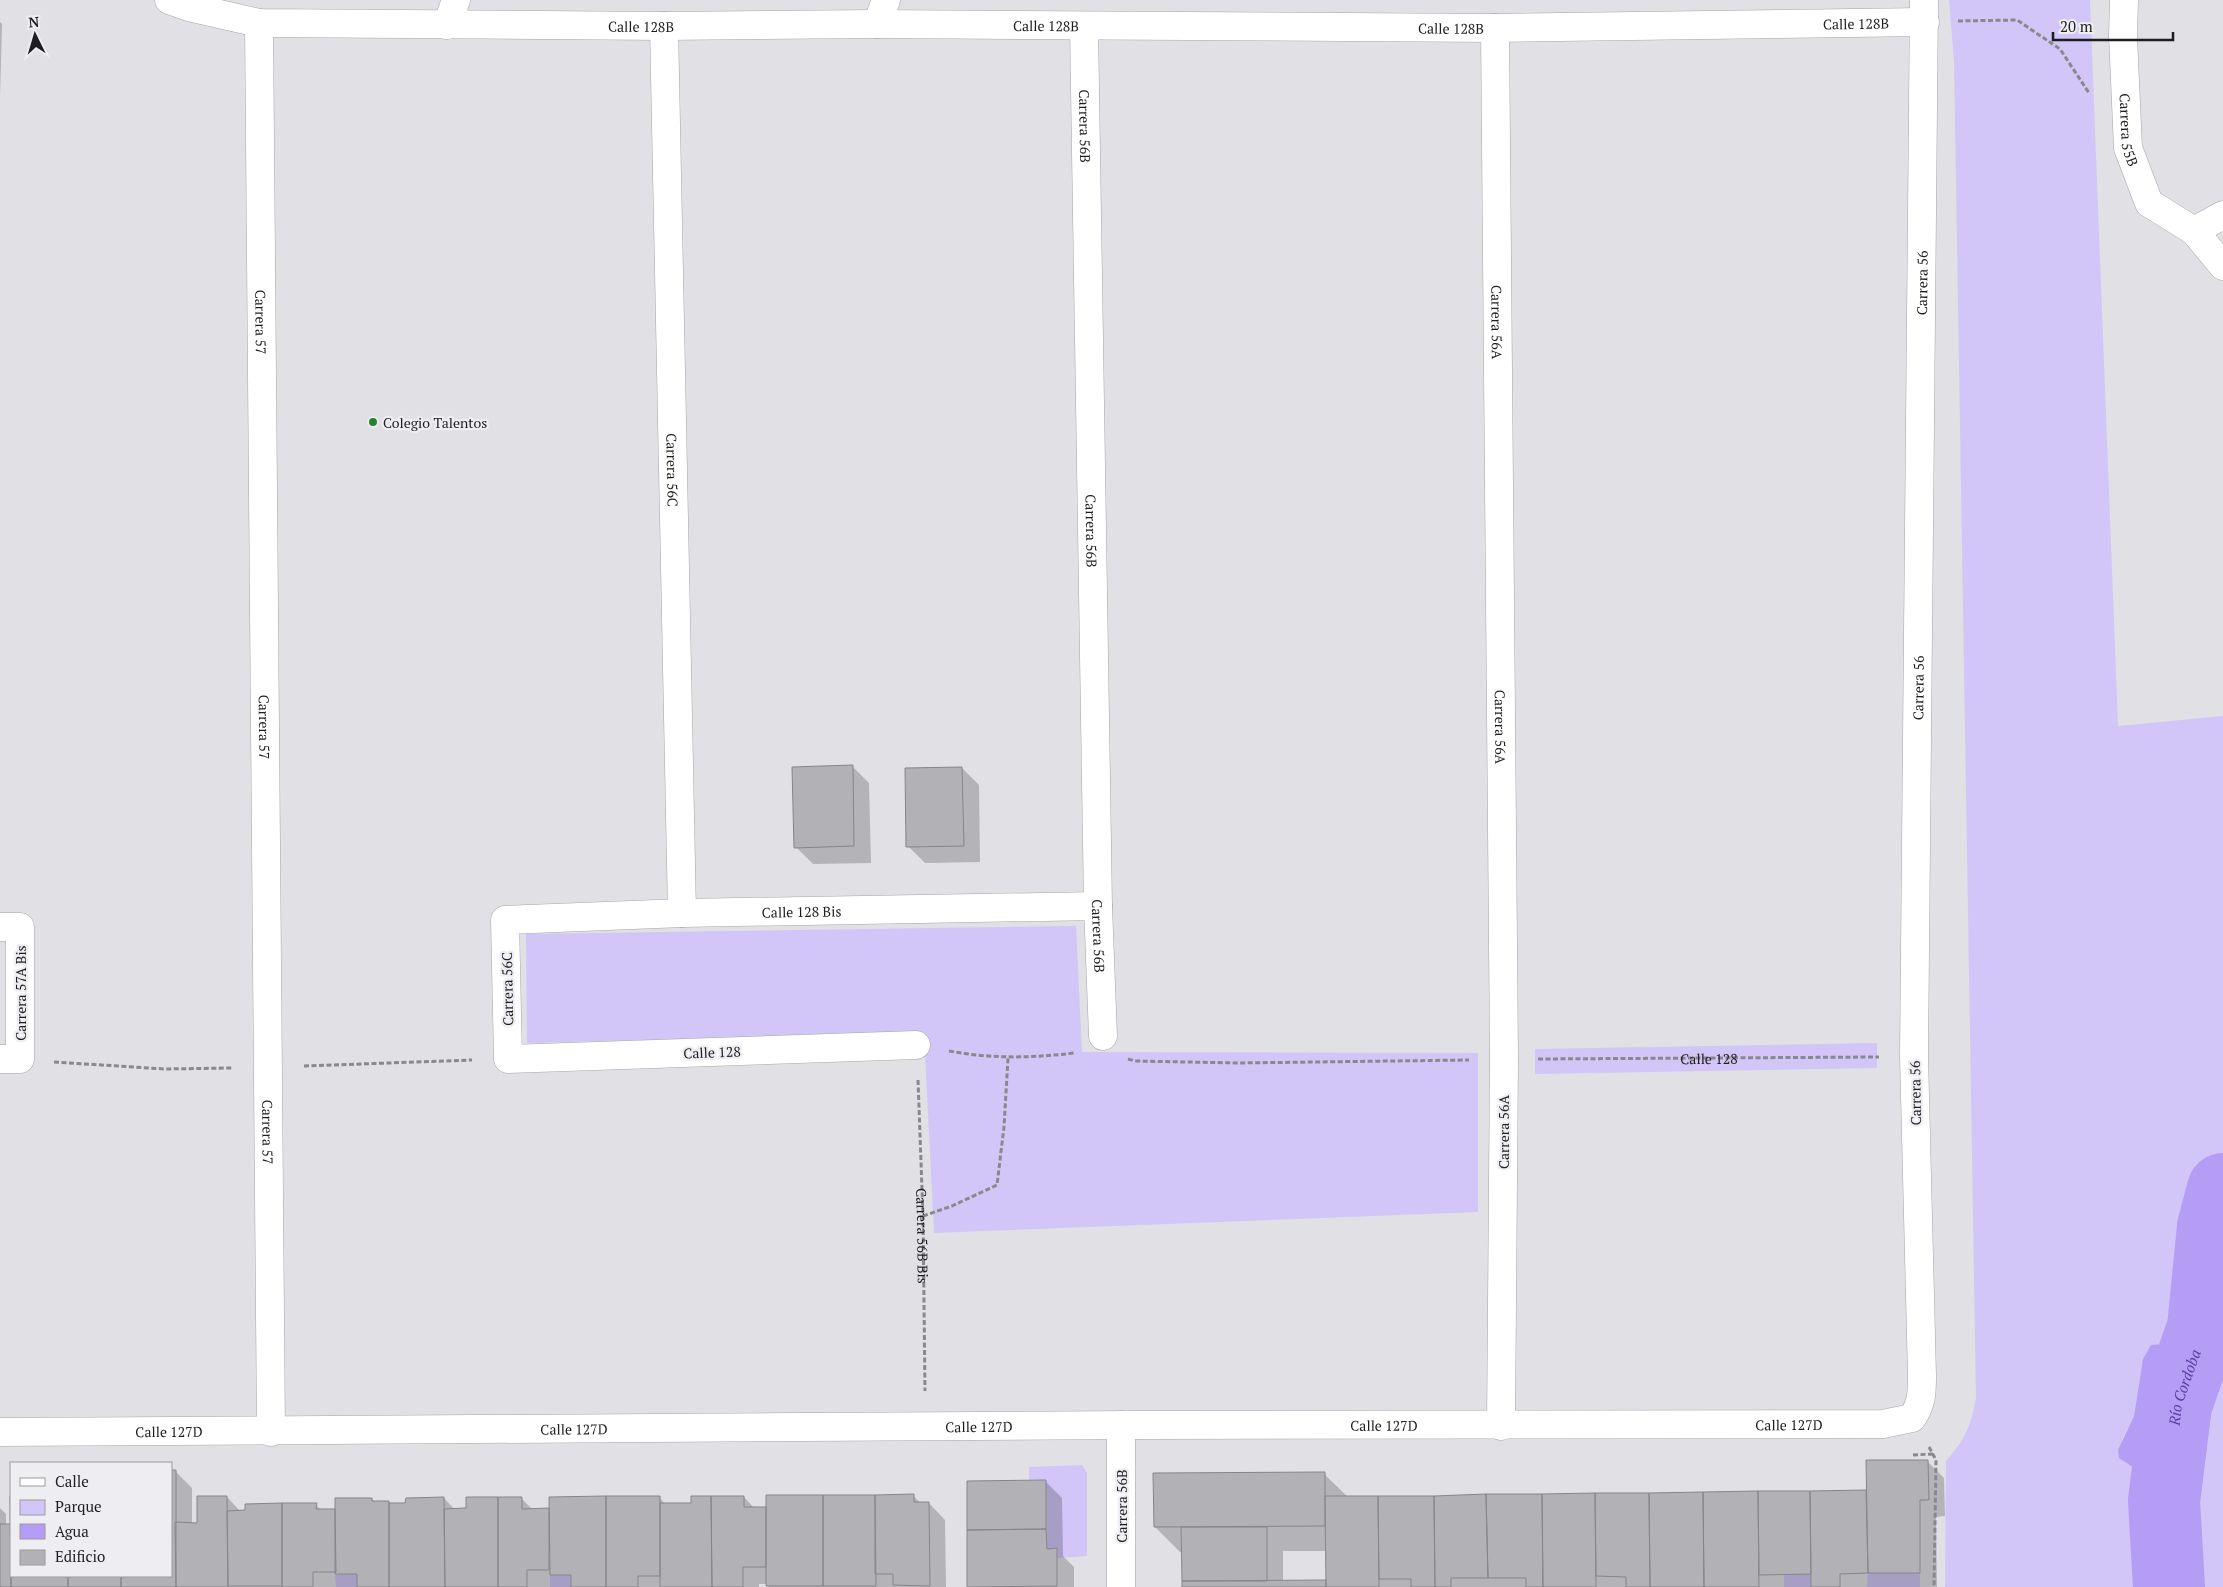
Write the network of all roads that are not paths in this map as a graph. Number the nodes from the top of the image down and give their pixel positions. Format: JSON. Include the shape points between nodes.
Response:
{"nodes":[{"id":1,"x":169,"y":0,"type":"edge"},
{"id":2,"x":2124,"y":0,"type":"edge"},
{"id":3,"x":1924,"y":11,"type":"edge"},
{"id":4,"x":452,"y":12,"type":"edge"},
{"id":5,"x":881,"y":12,"type":"edge"},
{"id":6,"x":259,"y":22,"type":"junction"},
{"id":7,"x":664,"y":26,"type":"junction"},
{"id":8,"x":1084,"y":26,"type":"junction"},
{"id":9,"x":1496,"y":28,"type":"junction"},
{"id":10,"x":2223,"y":216,"type":"edge"},
{"id":11,"x":2194,"y":231,"type":"junction"},
{"id":12,"x":2223,"y":266,"type":"edge"},
{"id":13,"x":1098,"y":906,"type":"junction"},
{"id":14,"x":682,"y":913,"type":"junction"},
{"id":15,"x":505,"y":920,"type":"joint"},
{"id":16,"x":10,"y":927,"type":"edge"},
{"id":17,"x":1102,"y":1036,"type":"road end"},
{"id":18,"x":916,"y":1045,"type":"road end"},
{"id":19,"x":10,"y":1059,"type":"edge"},
{"id":20,"x":508,"y":1059,"type":"joint"},
{"id":21,"x":1912,"y":1418,"type":"joint"},
{"id":22,"x":1120,"y":1425,"type":"junction"},
{"id":23,"x":1501,"y":1426,"type":"junction"},
{"id":24,"x":0,"y":1432,"type":"edge"},
{"id":25,"x":271,"y":1432,"type":"junction"},
{"id":26,"x":1121,"y":1587,"type":"edge"}],
"edges":[{"from":1,"to":6,"type":"street","name":"Calle 128B"},
{"from":2,"to":11,"type":"street","name":"Carrera 55B","via":[[2128,148],[2149,203]]},
{"from":3,"to":9,"type":"street","name":"Calle 128B"},
{"from":3,"to":21,"type":"street","name":"Carrera 56","via":[[1914,1056],[1922,1396]]},
{"from":4,"to":6,"type":"street","name":"Calle 128B"},
{"from":4,"to":7,"type":"street","name":"Calle 128B"},
{"from":5,"to":7,"type":"street","name":"Calle 128B"},
{"from":5,"to":8,"type":"street","name":"Calle 128B"},
{"from":6,"to":25,"type":"street","name":"Carrera 57"},
{"from":7,"to":14,"type":"street","name":"Carrera 56C"},
{"from":8,"to":9,"type":"street","name":"Calle 128B"},
{"from":8,"to":13,"type":"street","name":"Carrera 56B"},
{"from":9,"to":23,"type":"street","name":"Carrera 56A","via":[[1504,1059]]},
{"from":10,"to":11,"type":"street"},
{"from":11,"to":12,"type":"street","name":"Carrera 55B"},
{"from":13,"to":14,"type":"street","name":"Calle 128 Bis"},
{"from":13,"to":17,"type":"street","name":"Carrera 56B"},
{"from":14,"to":15,"type":"street","name":"Calle 128 Bis"},
{"from":15,"to":20,"type":"street","name":"Carrera 56C"},
{"from":16,"to":19,"type":"street","name":"Carrera 57A Bis"},
{"from":18,"to":20,"type":"street","name":"Calle 128"},
{"from":21,"to":23,"type":"street","name":"Calle 127D","via":[[1882,1424]]},
{"from":22,"to":23,"type":"street","name":"Calle 127D"},
{"from":22,"to":25,"type":"street","name":"Calle 127D"},
{"from":22,"to":26,"type":"street","name":"Carrera 56B"},
{"from":24,"to":25,"type":"street","name":"Calle 127D"}]}
